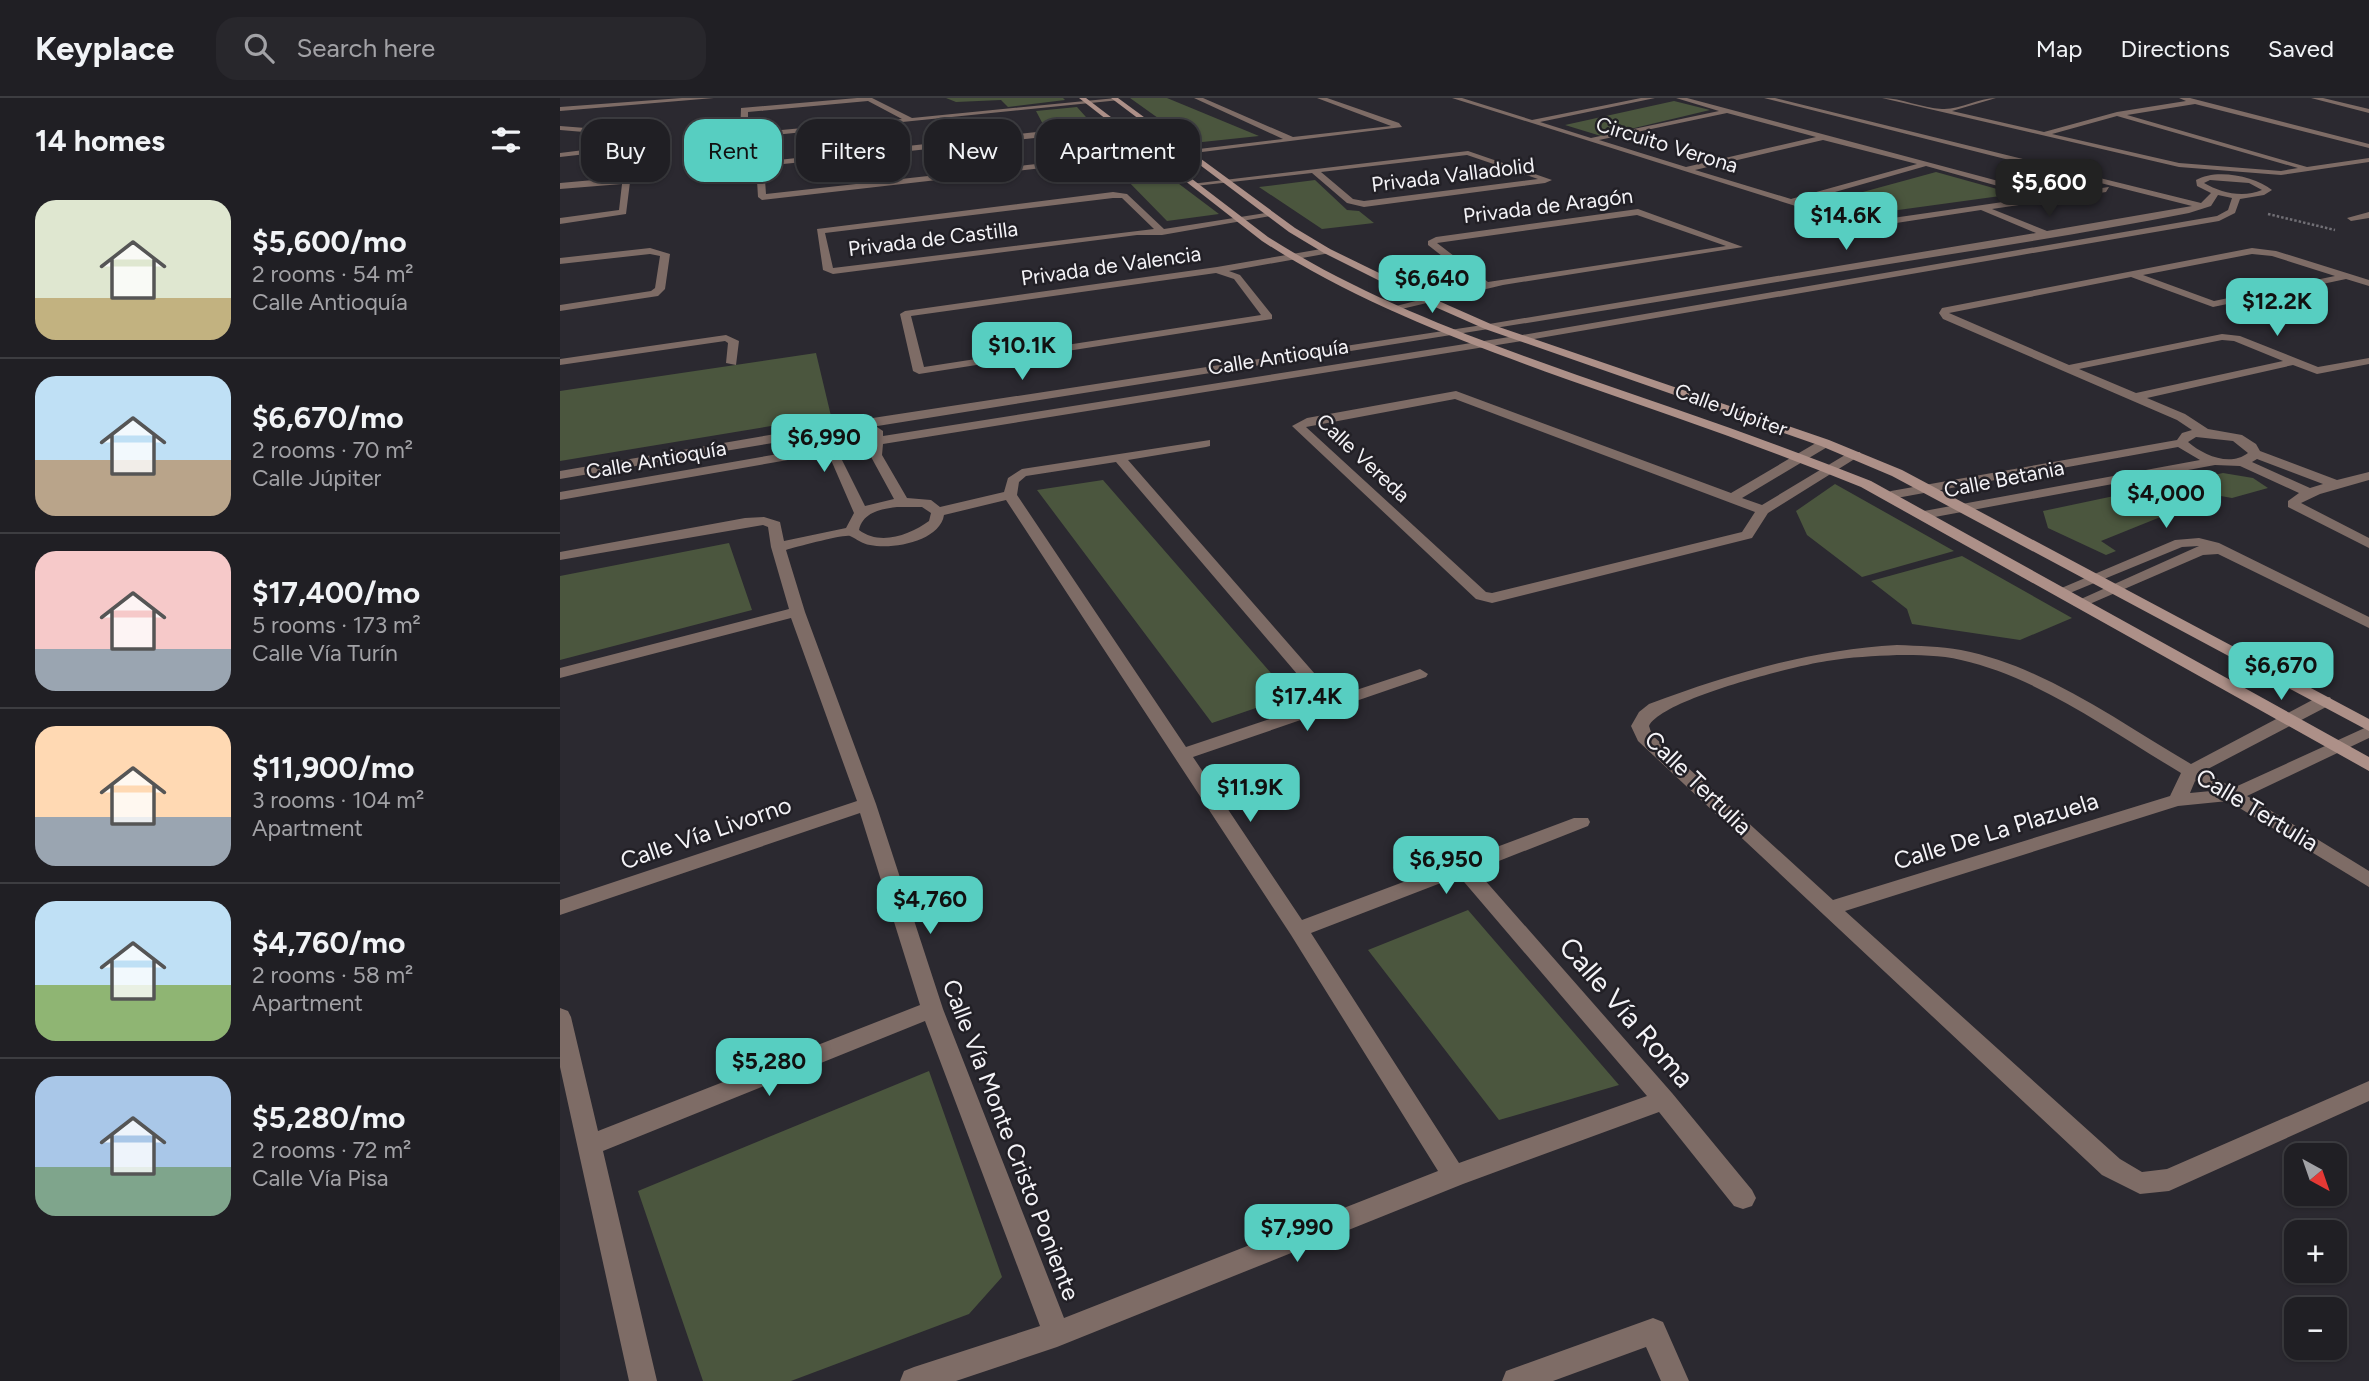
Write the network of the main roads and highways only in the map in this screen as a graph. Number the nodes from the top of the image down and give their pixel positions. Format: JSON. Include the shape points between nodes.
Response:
{"nodes":[{"id":1,"x":1115,"y":99,"type":"edge"},
{"id":2,"x":1085,"y":100,"type":"edge"},
{"id":3,"x":2369,"y":728,"type":"edge"},
{"id":4,"x":2369,"y":765,"type":"edge"}],
"edges":[{"from":1,"to":3,"type":"main road","name":"Calle Júpiter","via":[[1269,213],[1332,253],[1489,327],[1855,455],[1929,489]]},
{"from":2,"to":4,"type":"main road","name":"Calle Júpiter","via":[[1303,263],[1448,332],[1802,457],[1891,495]]}]}
